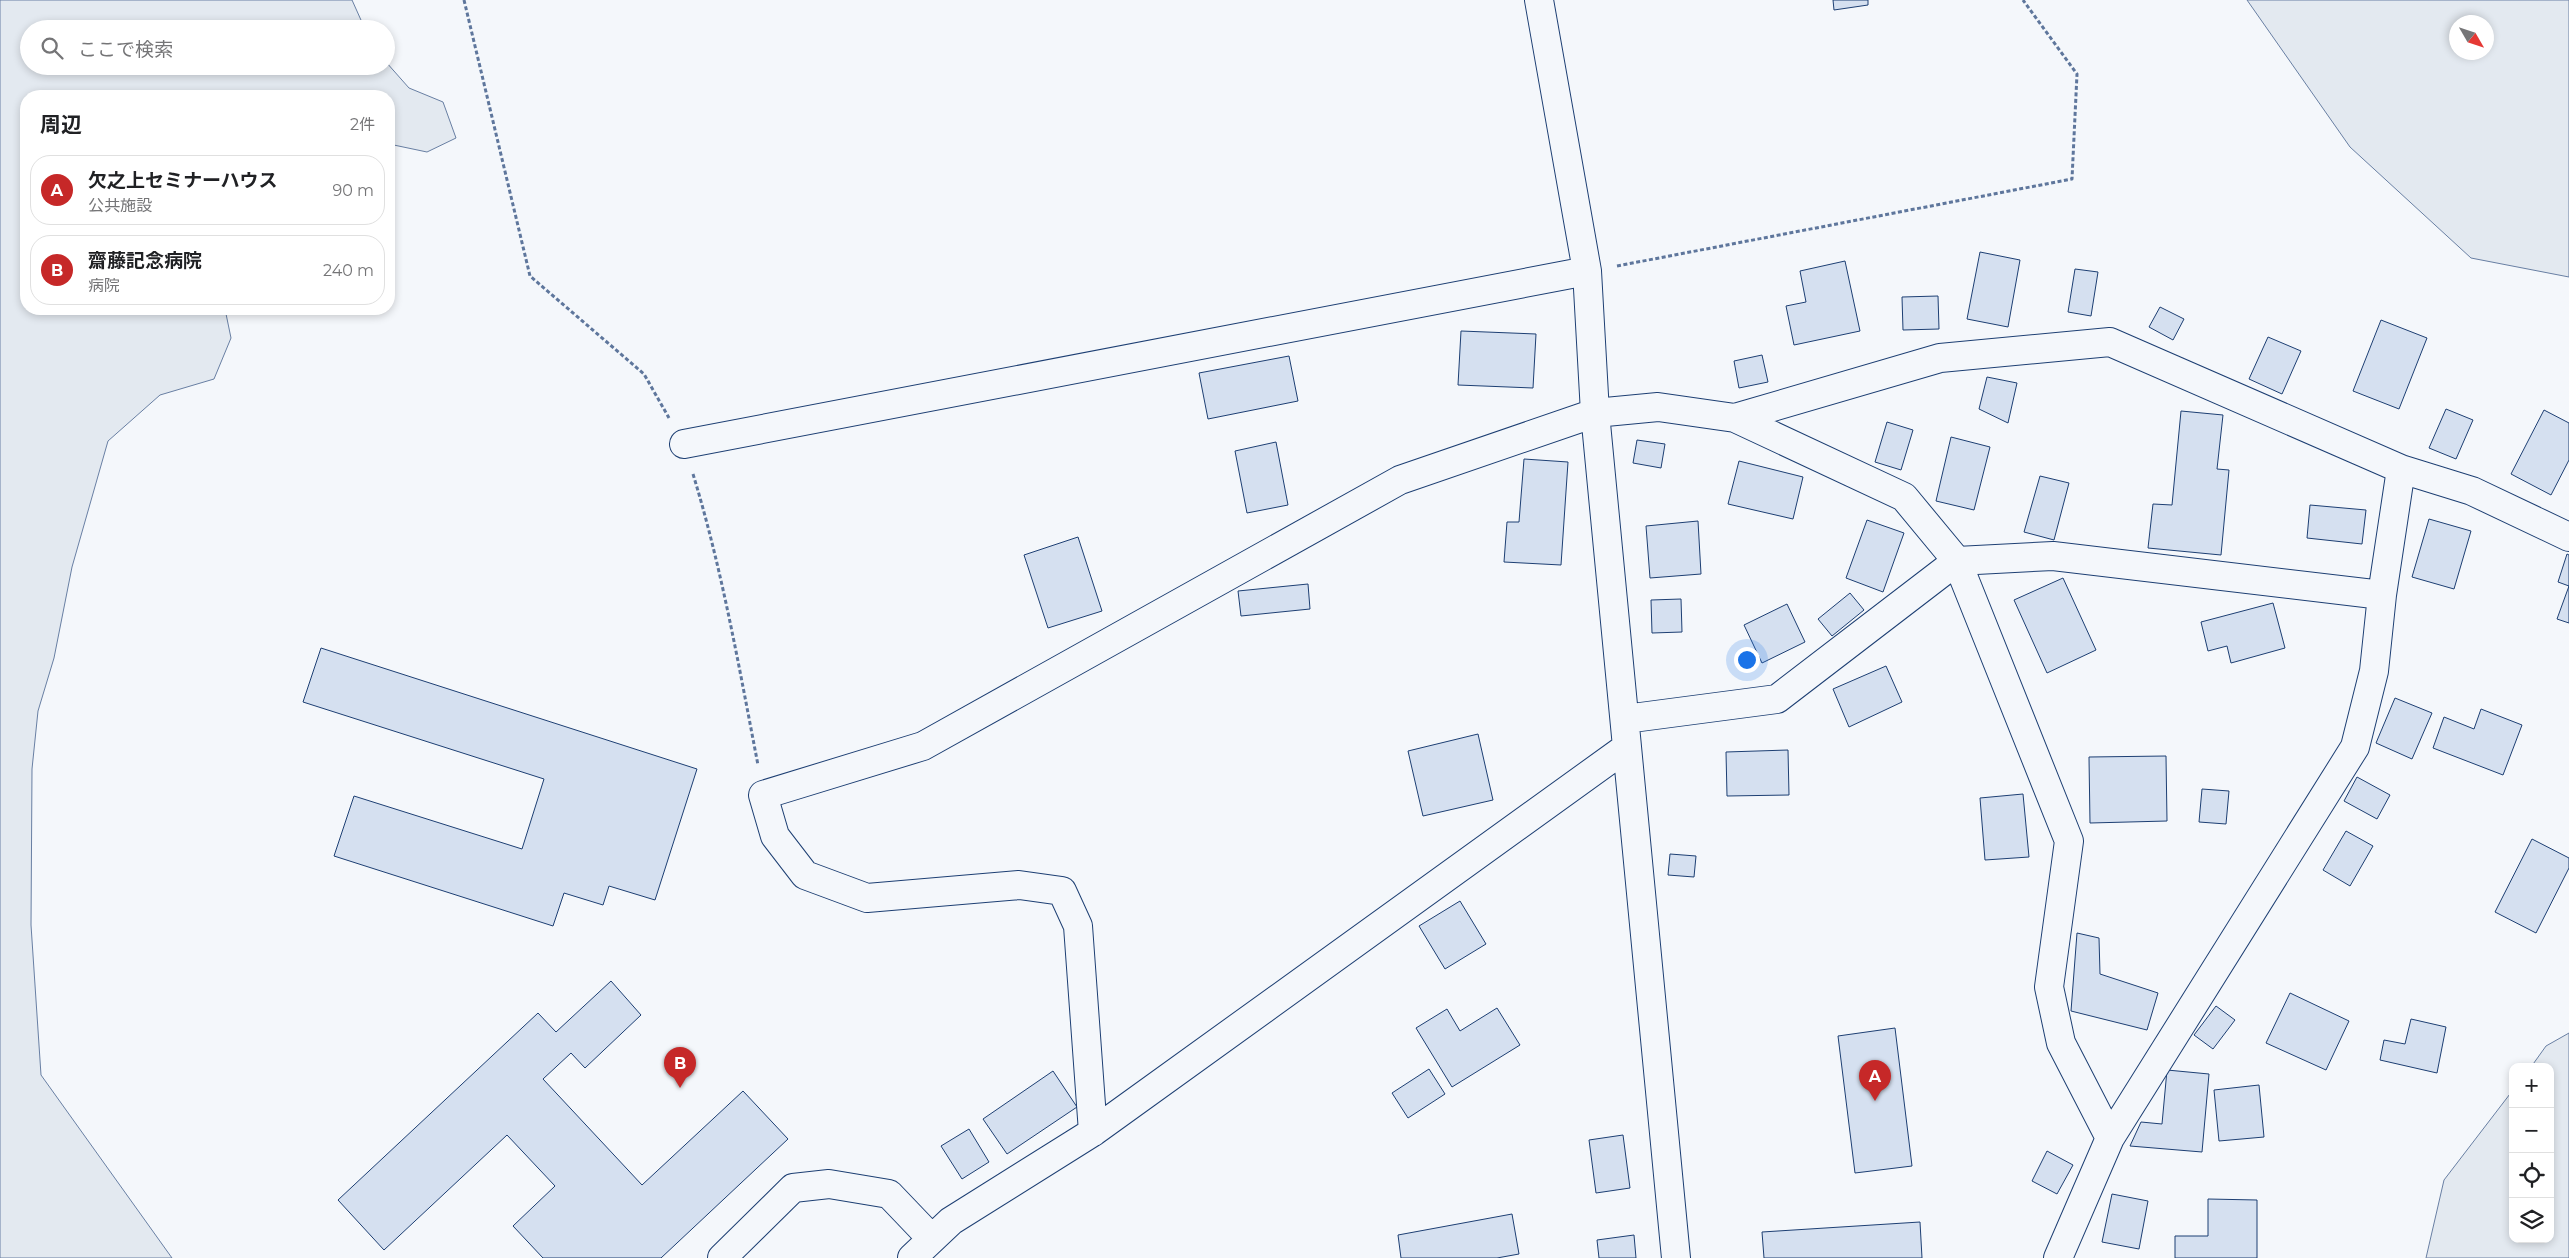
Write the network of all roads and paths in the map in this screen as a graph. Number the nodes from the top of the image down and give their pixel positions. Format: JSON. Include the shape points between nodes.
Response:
{"nodes":[{"id":1,"x":464,"y":0,"type":"edge"},
{"id":2,"x":1539,"y":0,"type":"edge"},
{"id":3,"x":2023,"y":0,"type":"edge"},
{"id":4,"x":1587,"y":272,"type":"junction"},
{"id":5,"x":1595,"y":413,"type":"junction"},
{"id":6,"x":1735,"y":418,"type":"junction"},
{"id":7,"x":684,"y":444,"type":"junction"},
{"id":8,"x":2401,"y":469,"type":"junction"},
{"id":9,"x":2569,"y":538,"type":"edge"},
{"id":10,"x":1957,"y":561,"type":"junction"},
{"id":11,"x":2382,"y":595,"type":"junction"},
{"id":12,"x":1625,"y":719,"type":"junction"},
{"id":13,"x":1627,"y":747,"type":"junction"},
{"id":14,"x":763,"y":795,"type":"junction"},
{"id":15,"x":1093,"y":1132,"type":"junction"},
{"id":16,"x":2110,"y":1138,"type":"junction"},
{"id":17,"x":932,"y":1239,"type":"junction"},
{"id":18,"x":722,"y":1258,"type":"edge"},
{"id":19,"x":912,"y":1258,"type":"edge"},
{"id":20,"x":1676,"y":1258,"type":"edge"},
{"id":21,"x":2058,"y":1258,"type":"edge"}],
"edges":[{"from":1,"to":7,"type":"path","via":[[530,276],[644,374]]},
{"from":2,"to":4,"type":"street"},
{"from":3,"to":4,"type":"path","via":[[2077,74],[2072,179]]},
{"from":4,"to":5,"type":"street"},
{"from":4,"to":7,"type":"street"},
{"from":5,"to":6,"type":"street","via":[[1658,406]]},
{"from":5,"to":12,"type":"street"},
{"from":5,"to":14,"type":"street","via":[[1400,480],[923,746]]},
{"from":6,"to":8,"type":"street","via":[[1940,358],[2110,342]]},
{"from":6,"to":10,"type":"street","via":[[1904,497]]},
{"from":7,"to":14,"type":"path","via":[[704,511],[735,643]]},
{"from":8,"to":9,"type":"street","via":[[2472,491]]},
{"from":8,"to":11,"type":"street"},
{"from":10,"to":11,"type":"street","via":[[2053,556]]},
{"from":10,"to":12,"type":"street","via":[[1777,699]]},
{"from":10,"to":16,"type":"street","via":[[2069,841],[2049,987],[2061,1043]]},
{"from":11,"to":16,"type":"street","via":[[2374,670],[2355,747]]},
{"from":12,"to":13,"type":"street"},
{"from":13,"to":15,"type":"street"},
{"from":13,"to":20,"type":"street"},
{"from":14,"to":15,"type":"street","via":[[775,836],[805,875],[867,898],[1019,885],[1062,891],[1078,926]]},
{"from":15,"to":17,"type":"street","via":[[951,1221]]},
{"from":16,"to":21,"type":"street"},
{"from":17,"to":18,"type":"street","via":[[889,1194],[830,1184],[793,1188]]},
{"from":17,"to":19,"type":"street"}]}
